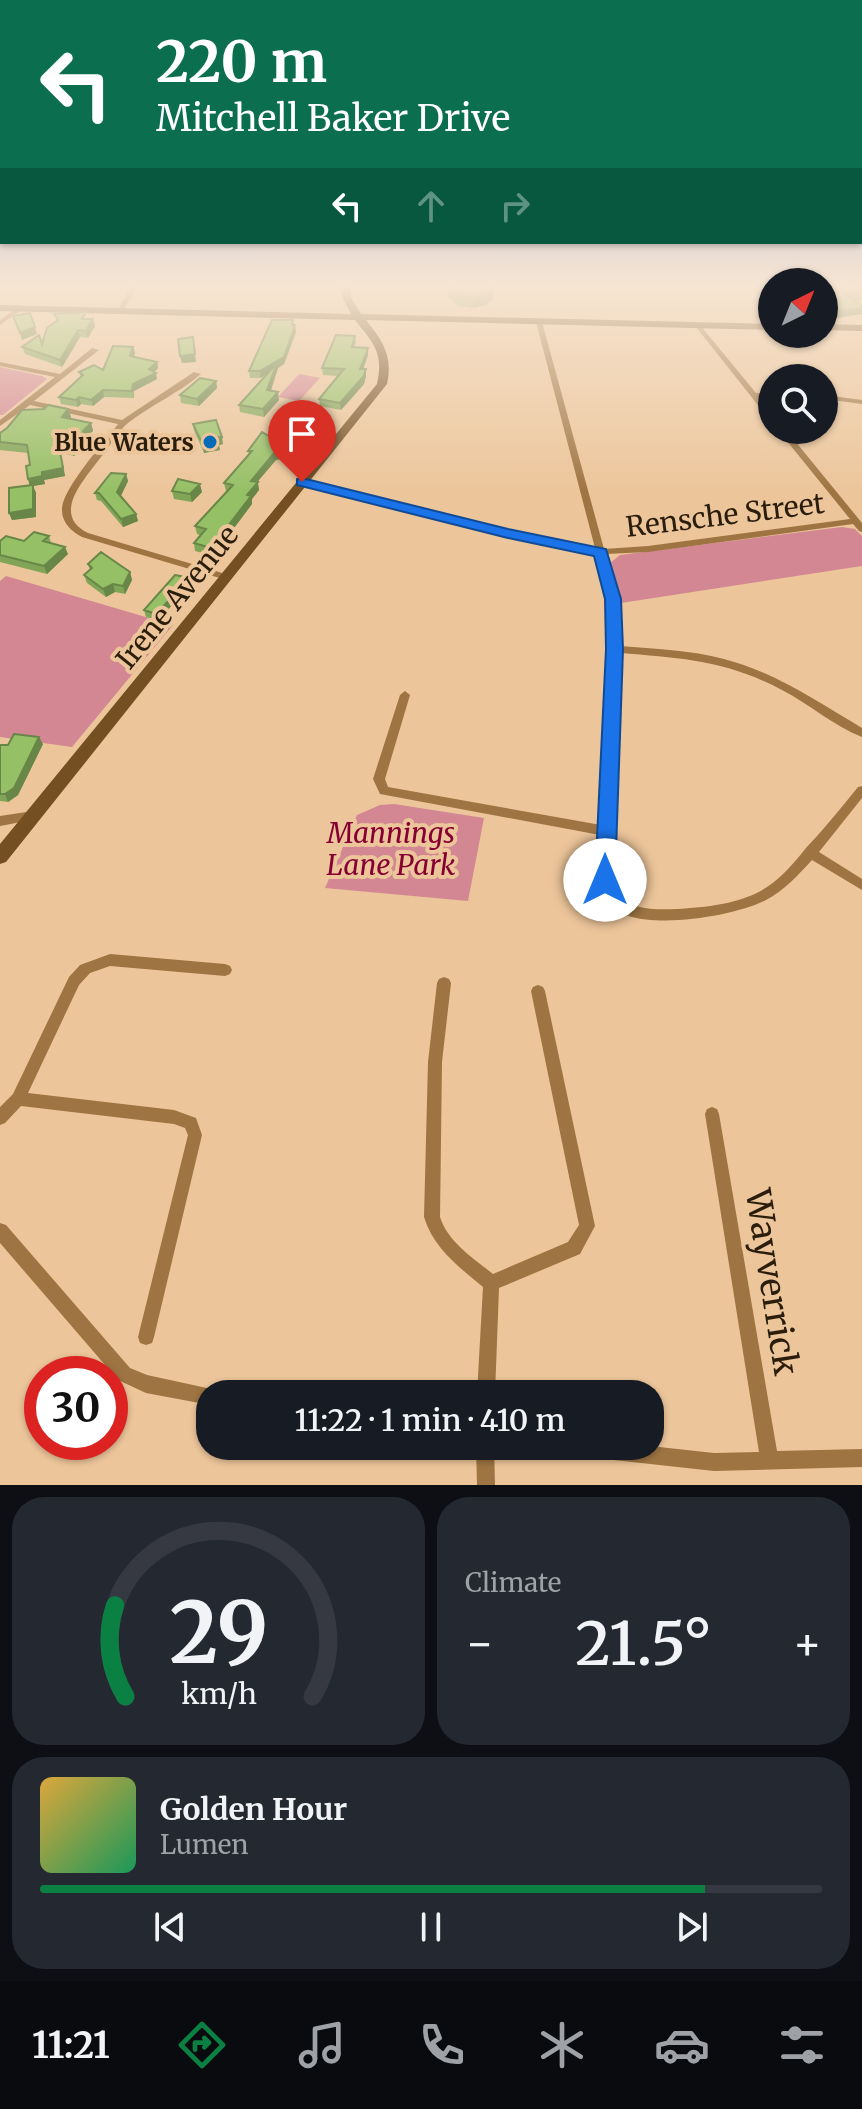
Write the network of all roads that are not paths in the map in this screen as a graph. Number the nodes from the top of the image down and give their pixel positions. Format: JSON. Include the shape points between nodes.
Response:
{"nodes":[{"id":1,"x":90,"y":353,"type":"edge"},
{"id":2,"x":384,"y":353,"type":"edge"},
{"id":3,"x":547,"y":353,"type":"edge"},
{"id":4,"x":720,"y":353,"type":"edge"},
{"id":5,"x":0,"y":364,"type":"edge"},
{"id":6,"x":197,"y":374,"type":"dead end"},
{"id":7,"x":59,"y":376,"type":"junction"},
{"id":8,"x":754,"y":395,"type":"junction"},
{"id":9,"x":758,"y":395,"type":"edge"},
{"id":10,"x":838,"y":399,"type":"edge"},
{"id":11,"x":758,"y":400,"type":"edge"},
{"id":12,"x":28,"y":402,"type":"junction"},
{"id":13,"x":862,"y":402,"type":"edge"},
{"id":14,"x":123,"y":423,"type":"junction"},
{"id":15,"x":0,"y":424,"type":"edge"},
{"id":16,"x":793,"y":444,"type":"edge"},
{"id":17,"x":302,"y":482,"type":"junction"},
{"id":18,"x":859,"y":525,"type":"edge"},
{"id":19,"x":601,"y":552,"type":"junction"},
{"id":20,"x":226,"y":577,"type":"junction"},
{"id":21,"x":615,"y":649,"type":"junction"},
{"id":22,"x":405,"y":695,"type":"dead end"},
{"id":23,"x":862,"y":733,"type":"edge"},
{"id":24,"x":862,"y":790,"type":"edge"},
{"id":25,"x":33,"y":816,"type":"junction"},
{"id":26,"x":0,"y":821,"type":"edge"},
{"id":27,"x":605,"y":831,"type":"junction"},
{"id":28,"x":810,"y":852,"type":"junction"},
{"id":29,"x":0,"y":857,"type":"edge"},
{"id":30,"x":862,"y":885,"type":"edge"},
{"id":31,"x":225,"y":970,"type":"dead end"},
{"id":32,"x":444,"y":983,"type":"dead end"},
{"id":33,"x":538,"y":991,"type":"dead end"},
{"id":34,"x":18,"y":1099,"type":"junction"},
{"id":35,"x":712,"y":1114,"type":"dead end"},
{"id":36,"x":0,"y":1118,"type":"edge"},
{"id":37,"x":0,"y":1231,"type":"edge"},
{"id":38,"x":491,"y":1283,"type":"junction"},
{"id":39,"x":146,"y":1337,"type":"dead end"},
{"id":40,"x":487,"y":1380,"type":"edge"},
{"id":41,"x":196,"y":1393,"type":"edge"},
{"id":42,"x":664,"y":1457,"type":"edge"},
{"id":43,"x":862,"y":1458,"type":"edge"},
{"id":44,"x":485,"y":1460,"type":"edge"},
{"id":45,"x":770,"y":1461,"type":"junction"},
{"id":46,"x":486,"y":1485,"type":"edge"}],
"edges":[{"from":1,"to":7,"type":"street"},
{"from":2,"to":17,"type":"street","name":"Irene Avenue","via":[[388,368],[373,398]]},
{"from":3,"to":19,"type":"street"},
{"from":4,"to":8,"type":"street"},
{"from":5,"to":7,"type":"street"},
{"from":6,"to":14,"type":"street"},
{"from":7,"to":12,"type":"street"},
{"from":8,"to":9,"type":"street"},
{"from":8,"to":11,"type":"street"},
{"from":10,"to":13,"type":"street"},
{"from":12,"to":14,"type":"street"},
{"from":12,"to":15,"type":"street"},
{"from":14,"to":20,"type":"street","via":[[67,499],[70,524],[104,542]]},
{"from":16,"to":18,"type":"street"},
{"from":17,"to":19,"type":"street","name":"Rensche Street"},
{"from":17,"to":20,"type":"street","name":"Irene Avenue"},
{"from":18,"to":19,"type":"street","name":"Rensche Street"},
{"from":19,"to":21,"type":"street","via":[[613,599]]},
{"from":20,"to":25,"type":"street","name":"Irene Avenue"},
{"from":21,"to":23,"type":"street","via":[[700,658],[745,669]]},
{"from":21,"to":27,"type":"street"},
{"from":22,"to":27,"type":"street","via":[[379,779],[384,791]]},
{"from":24,"to":28,"type":"street"},
{"from":25,"to":26,"type":"street"},
{"from":25,"to":29,"type":"street","name":"Irene Avenue"},
{"from":27,"to":28,"type":"street","via":[[608,896],[620,908],[647,914],[750,902],[774,889]]},
{"from":28,"to":30,"type":"street"},
{"from":31,"to":34,"type":"street","via":[[110,960],[85,969],[74,981]]},
{"from":32,"to":38,"type":"street","via":[[435,1062],[432,1217],[445,1243]]},
{"from":33,"to":38,"type":"street","via":[[587,1226],[574,1248]]},
{"from":34,"to":36,"type":"street"},
{"from":34,"to":39,"type":"street","via":[[191,1123],[195,1135]]},
{"from":35,"to":45,"type":"street","name":"Wayverrick"},
{"from":37,"to":41,"type":"street","via":[[124,1374]]},
{"from":38,"to":40,"type":"street"},
{"from":42,"to":45,"type":"street"},
{"from":43,"to":45,"type":"street"},
{"from":44,"to":46,"type":"street"}]}
